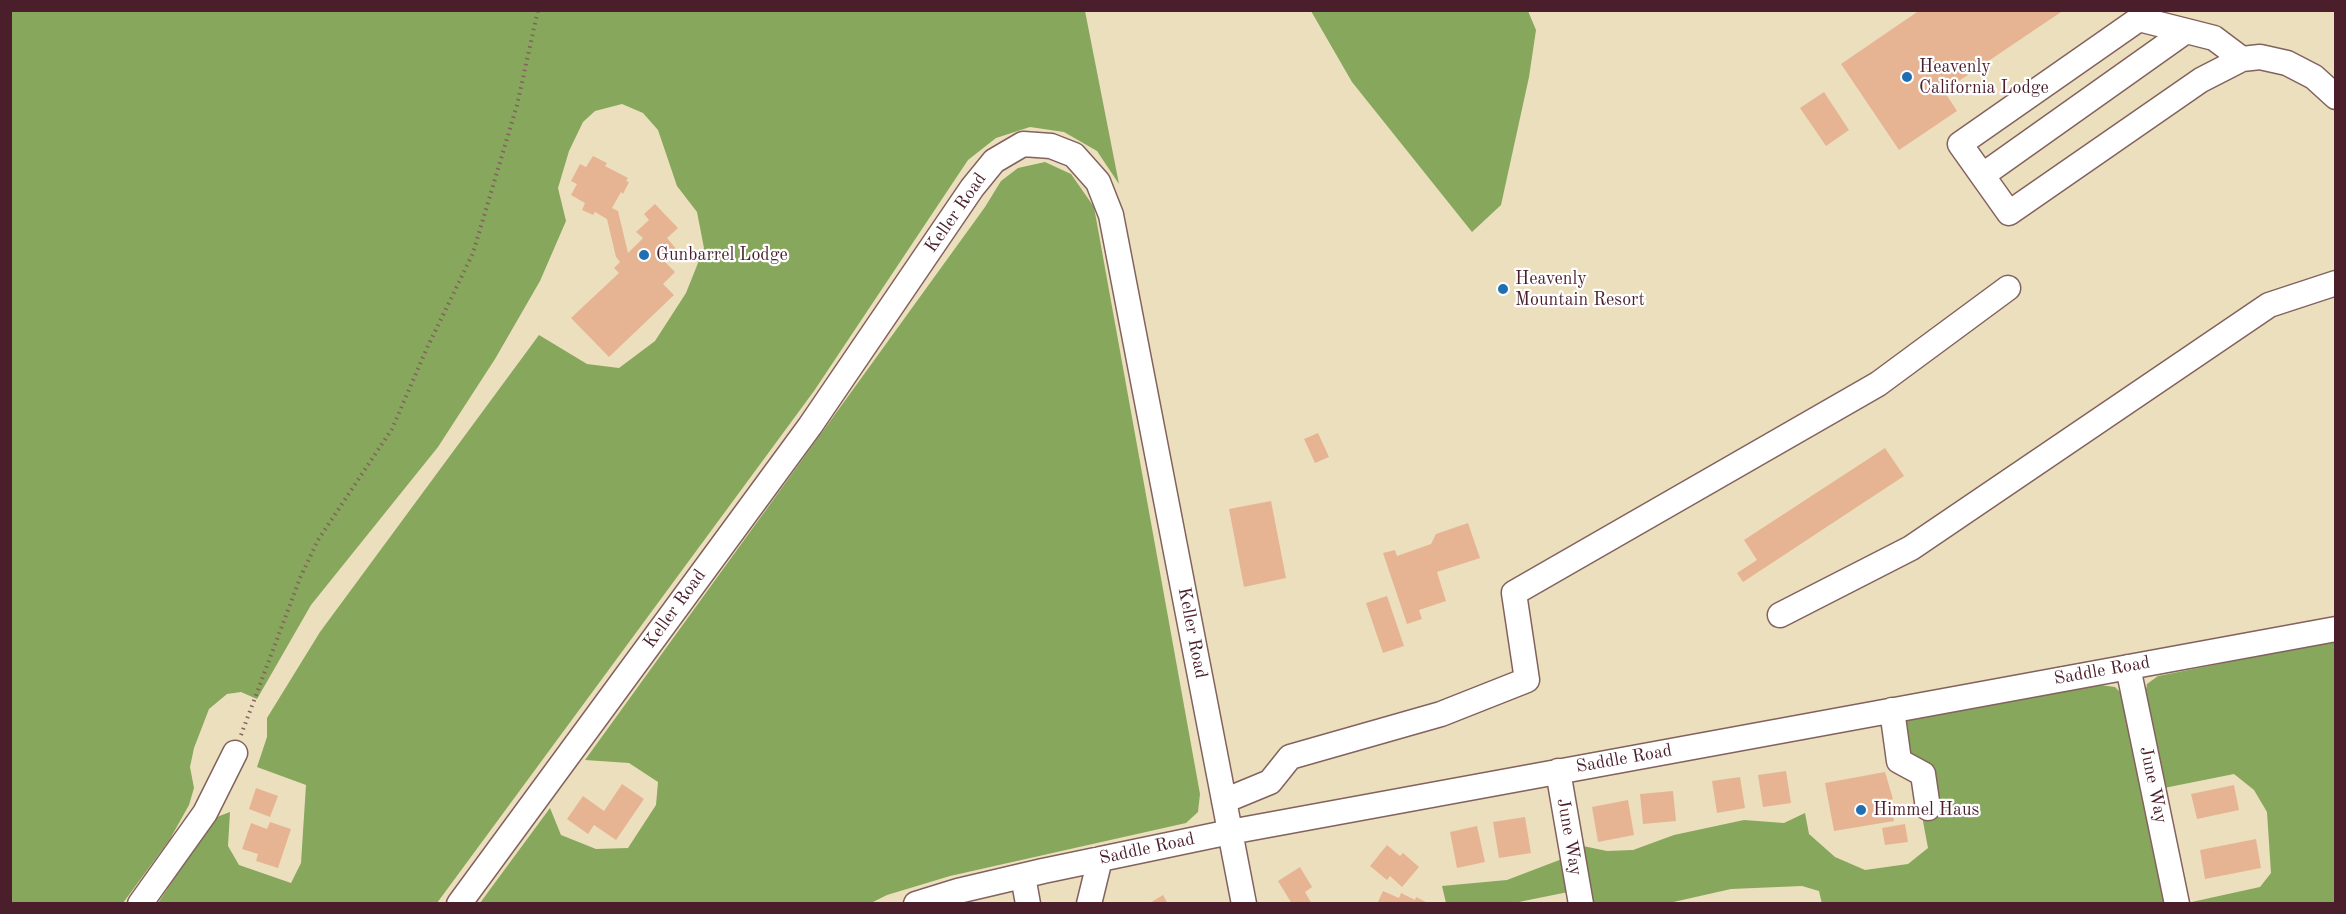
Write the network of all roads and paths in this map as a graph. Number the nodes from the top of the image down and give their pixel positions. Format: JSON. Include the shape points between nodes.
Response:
{"nodes":[{"id":1,"x":538,"y":10,"type":"edge"},
{"id":2,"x":2186,"y":31,"type":"junction"},
{"id":3,"x":2241,"y":59,"type":"junction"},
{"id":4,"x":2336,"y":96,"type":"edge"},
{"id":5,"x":1983,"y":175,"type":"junction"},
{"id":6,"x":2336,"y":283,"type":"edge"},
{"id":7,"x":2008,"y":288,"type":"dead end"},
{"id":8,"x":1780,"y":615,"type":"dead end"},
{"id":9,"x":2336,"y":629,"type":"edge"},
{"id":10,"x":2128,"y":667,"type":"junction"},
{"id":11,"x":1892,"y":710,"type":"junction"},
{"id":12,"x":235,"y":753,"type":"joint"},
{"id":13,"x":1558,"y":771,"type":"junction"},
{"id":14,"x":1224,"y":801,"type":"junction"},
{"id":15,"x":1928,"y":808,"type":"dead end"},
{"id":16,"x":1230,"y":832,"type":"junction"},
{"id":17,"x":1100,"y":859,"type":"junction"},
{"id":18,"x":1023,"y":876,"type":"junction"},
{"id":19,"x":140,"y":903,"type":"edge"},
{"id":20,"x":459,"y":903,"type":"edge"},
{"id":21,"x":916,"y":903,"type":"edge"},
{"id":22,"x":1028,"y":903,"type":"edge"},
{"id":23,"x":1089,"y":903,"type":"edge"},
{"id":24,"x":1244,"y":903,"type":"edge"},
{"id":25,"x":1581,"y":903,"type":"edge"},
{"id":26,"x":2177,"y":903,"type":"edge"}],
"edges":[{"from":1,"to":12,"type":"path","via":[[518,105],[473,254],[392,429],[318,540]]},
{"from":2,"to":3,"type":"street","via":[[2214,38]]},
{"from":2,"to":5,"type":"street"},
{"from":2,"to":5,"type":"street","via":[[2139,19],[1959,144]]},
{"from":3,"to":4,"type":"street","via":[[2260,57],[2287,63],[2314,77]]},
{"from":3,"to":5,"type":"street","via":[[2201,80],[2009,213]]},
{"from":6,"to":8,"type":"street","via":[[2269,305],[1911,548]]},
{"from":7,"to":14,"type":"street","via":[[1878,384],[1514,593],[1527,680],[1441,714],[1290,757],[1270,782]]},
{"from":9,"to":10,"type":"street","name":"Saddle Road"},
{"from":10,"to":11,"type":"street","name":"Saddle Road"},
{"from":10,"to":26,"type":"street","name":"June Way"},
{"from":11,"to":13,"type":"street","name":"Saddle Road"},
{"from":11,"to":15,"type":"street","via":[[1899,761],[1923,774]]},
{"from":12,"to":19,"type":"street","via":[[205,813]]},
{"from":13,"to":16,"type":"street","name":"Saddle Road"},
{"from":13,"to":25,"type":"street","name":"June Way"},
{"from":14,"to":16,"type":"street","name":"Keller Road"},
{"from":14,"to":20,"type":"street","name":"Keller Road","via":[[1111,214],[1098,182],[1074,154],[1051,146],[1023,144],[994,161],[972,188],[810,426]]},
{"from":16,"to":17,"type":"street","name":"Saddle Road"},
{"from":16,"to":24,"type":"street","name":"Keller Road"},
{"from":17,"to":18,"type":"street","name":"Saddle Road"},
{"from":17,"to":23,"type":"street"},
{"from":18,"to":21,"type":"street","name":"Saddle Road"},
{"from":18,"to":22,"type":"street"}]}
